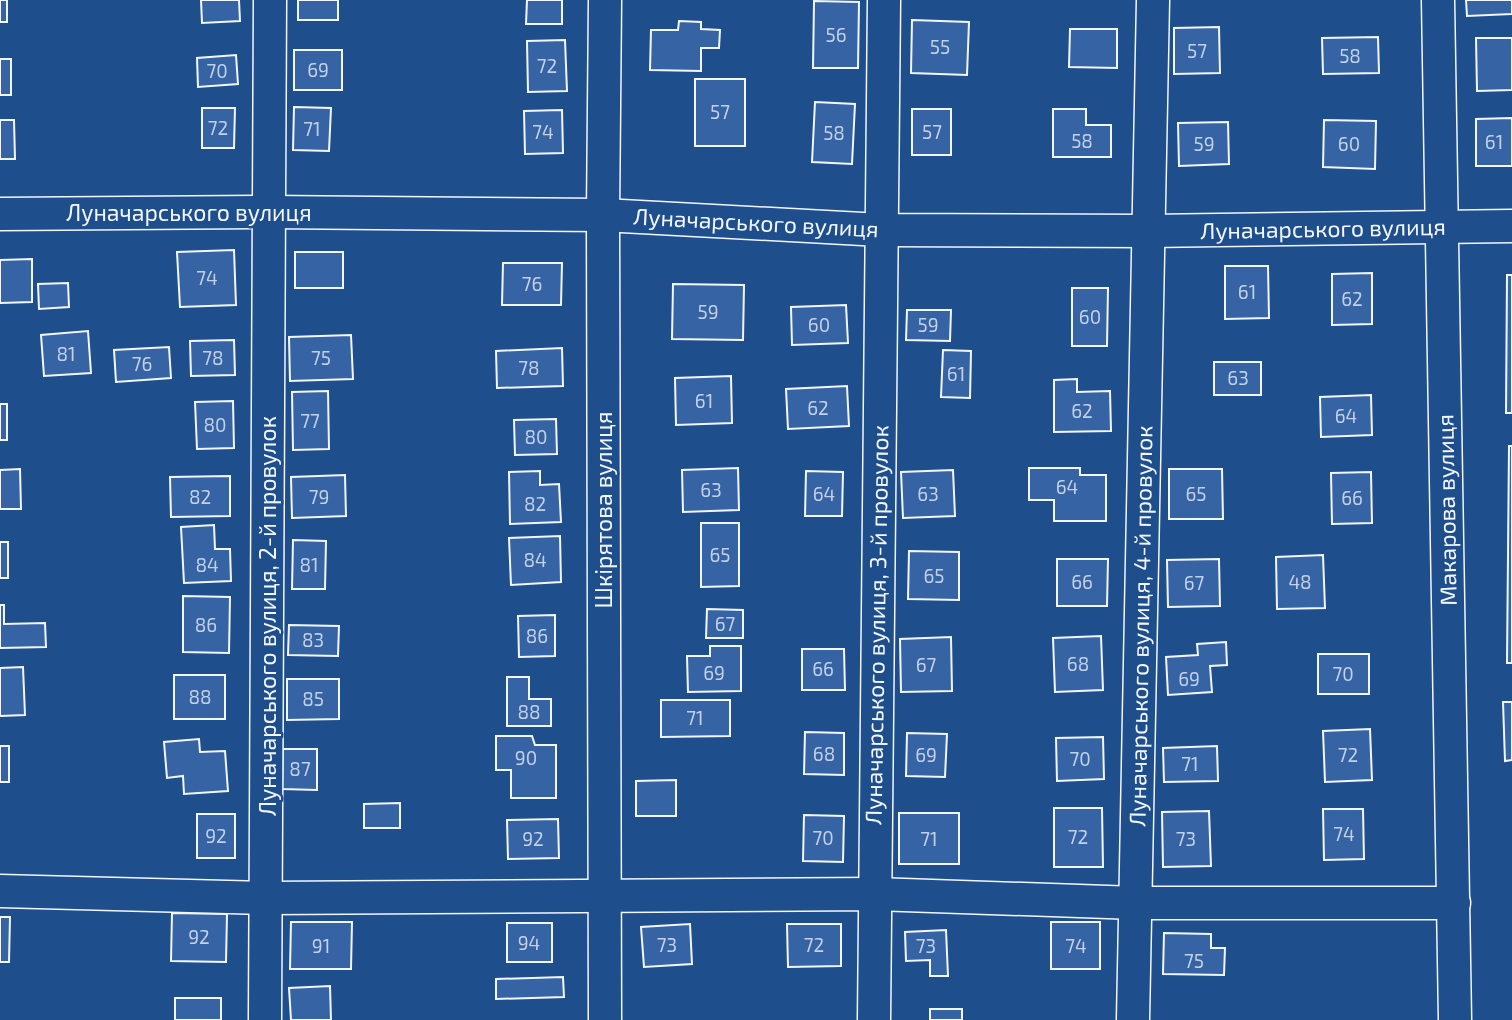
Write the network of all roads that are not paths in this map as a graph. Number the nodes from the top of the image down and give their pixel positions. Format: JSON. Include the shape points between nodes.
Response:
{"nodes":[{"id":1,"x":270,"y":0,"type":"edge"},
{"id":2,"x":605,"y":0,"type":"edge"},
{"id":3,"x":884,"y":0,"type":"edge"},
{"id":4,"x":1153,"y":0,"type":"edge"},
{"id":5,"x":1438,"y":0,"type":"edge"},
{"id":6,"x":269,"y":212,"type":"junction"},
{"id":7,"x":0,"y":214,"type":"edge"},
{"id":8,"x":603,"y":215,"type":"junction"},
{"id":9,"x":1512,"y":226,"type":"edge"},
{"id":10,"x":1443,"y":227,"type":"junction"},
{"id":11,"x":881,"y":230,"type":"junction"},
{"id":12,"x":1148,"y":231,"type":"junction"},
{"id":13,"x":0,"y":891,"type":"edge"},
{"id":14,"x":875,"y":894,"type":"junction"},
{"id":15,"x":605,"y":895,"type":"junction"},
{"id":16,"x":267,"y":898,"type":"junction"},
{"id":17,"x":1136,"y":903,"type":"junction"},
{"id":18,"x":1454,"y":903,"type":"junction"},
{"id":19,"x":265,"y":1020,"type":"edge"},
{"id":20,"x":605,"y":1020,"type":"edge"},
{"id":21,"x":874,"y":1020,"type":"edge"},
{"id":22,"x":1133,"y":1020,"type":"edge"},
{"id":23,"x":1455,"y":1020,"type":"edge"}],
"edges":[{"from":1,"to":6,"type":"street","name":"Луначарського вулиця, 2-й провулок"},
{"from":2,"to":8,"type":"street","name":"Шкірятова вулиця"},
{"from":3,"to":11,"type":"street","name":"Луначарського вулиця, 3-й провулок"},
{"from":4,"to":12,"type":"street","name":"Луначарського вулиця, 4-й провулок"},
{"from":5,"to":10,"type":"street","name":"Макарова вулиця"},
{"from":6,"to":7,"type":"street","name":"Луначарського вулиця"},
{"from":6,"to":8,"type":"street","name":"Луначарського вулиця"},
{"from":6,"to":16,"type":"street","name":"Луначарського вулиця, 2-й провулок"},
{"from":8,"to":11,"type":"street","name":"Луначарського вулиця"},
{"from":8,"to":15,"type":"street","name":"Шкірятова вулиця"},
{"from":9,"to":10,"type":"street","name":"Луначарського вулиця"},
{"from":10,"to":12,"type":"street","name":"Луначарського вулиця"},
{"from":10,"to":18,"type":"street","name":"Макарова вулиця"},
{"from":11,"to":12,"type":"street","name":"Луначарського вулиця"},
{"from":11,"to":14,"type":"street","name":"Луначарського вулиця, 3-й провулок"},
{"from":12,"to":17,"type":"street","name":"Луначарського вулиця, 4-й провулок"},
{"from":13,"to":16,"type":"street"},
{"from":14,"to":15,"type":"street"},
{"from":14,"to":17,"type":"street"},
{"from":14,"to":21,"type":"street","name":"Луначарського вулиця, 3-й провулок"},
{"from":15,"to":16,"type":"street"},
{"from":15,"to":20,"type":"street","name":"Шкірятова вулиця"},
{"from":16,"to":19,"type":"street","name":"Луначарського вулиця, 2-й провулок"},
{"from":17,"to":18,"type":"street"},
{"from":17,"to":22,"type":"street","name":"Луначарського вулиця, 4-й провулок"},
{"from":18,"to":23,"type":"street","name":"Макарова вулиця"}]}
